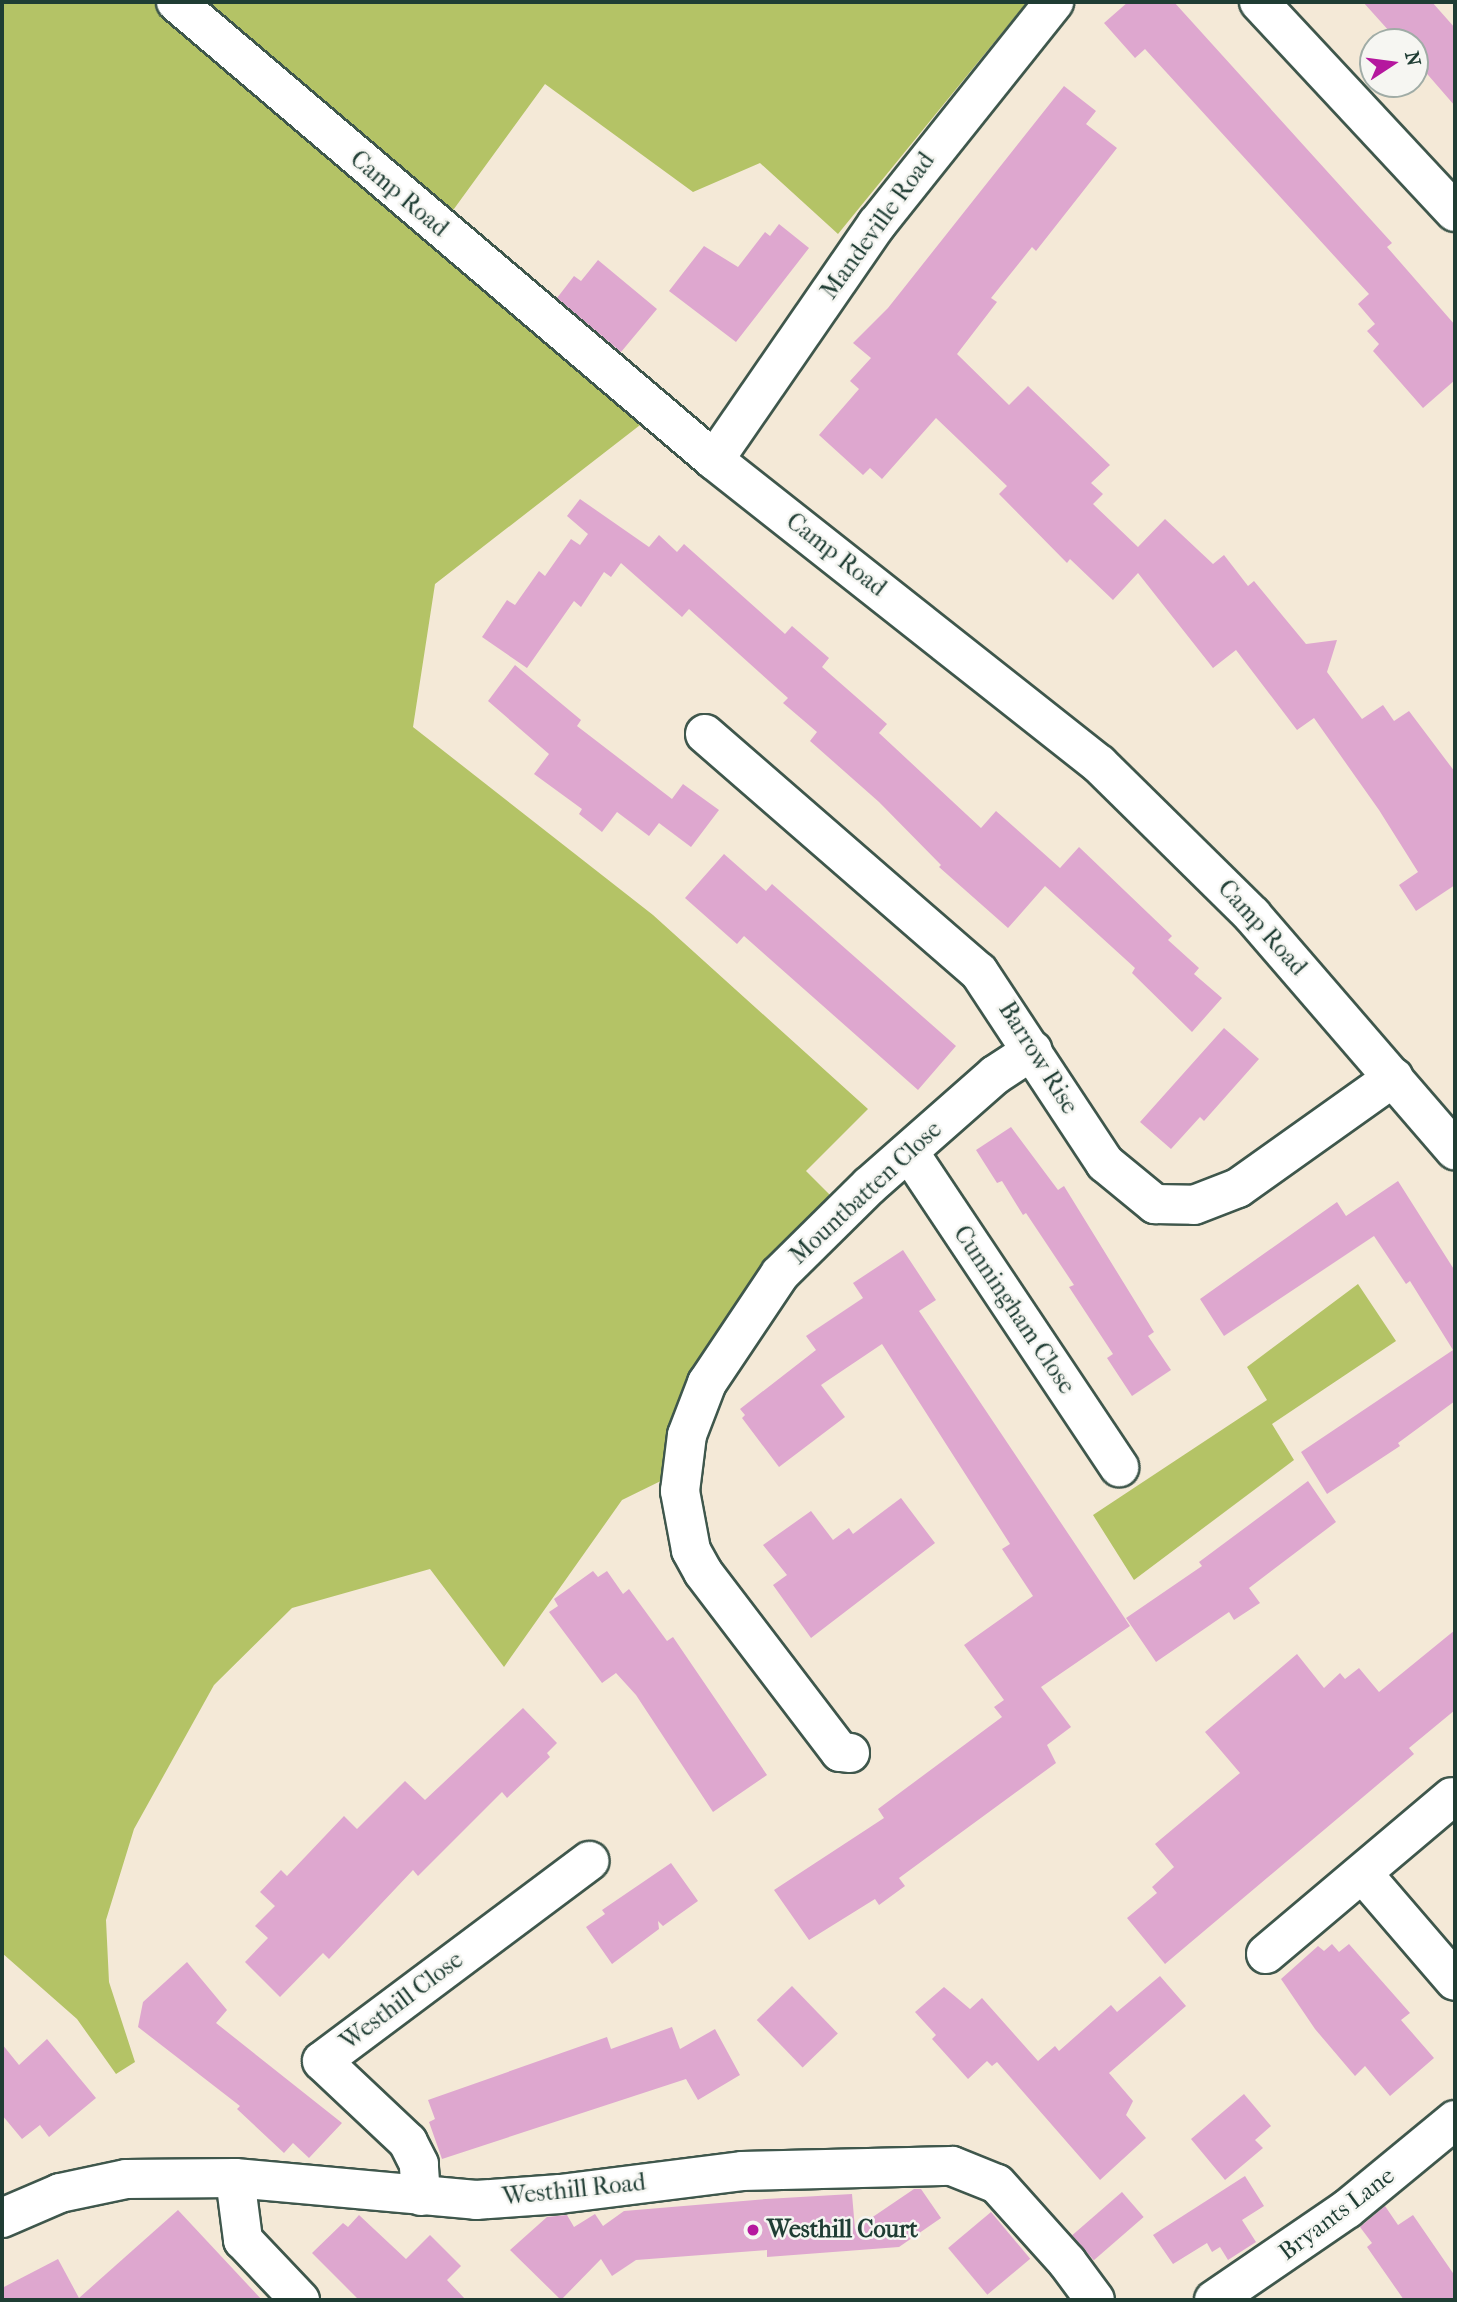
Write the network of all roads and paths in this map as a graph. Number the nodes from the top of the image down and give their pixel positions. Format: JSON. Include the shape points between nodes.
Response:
{"nodes":[{"id":1,"x":176,"y":2,"type":"edge"},
{"id":2,"x":1054,"y":2,"type":"edge"},
{"id":3,"x":1259,"y":2,"type":"edge"},
{"id":4,"x":1455,"y":212,"type":"edge"},
{"id":5,"x":714,"y":460,"type":"junction"},
{"id":6,"x":705,"y":734,"type":"dead end"},
{"id":7,"x":1033,"y":1050,"type":"junction"},
{"id":8,"x":1394,"y":1077,"type":"junction"},
{"id":9,"x":1455,"y":1150,"type":"edge"},
{"id":10,"x":909,"y":1152,"type":"junction"},
{"id":11,"x":1119,"y":1468,"type":"dead end"},
{"id":12,"x":850,"y":1754,"type":"dead end"},
{"id":13,"x":1452,"y":1797,"type":"dead end"},
{"id":14,"x":589,"y":1861,"type":"dead end"},
{"id":15,"x":1363,"y":1874,"type":"junction"},
{"id":16,"x":1266,"y":1954,"type":"dead end"},
{"id":17,"x":1455,"y":1981,"type":"edge"},
{"id":18,"x":1455,"y":2120,"type":"edge"},
{"id":19,"x":235,"y":2178,"type":"junction"},
{"id":20,"x":421,"y":2196,"type":"junction"},
{"id":21,"x":2,"y":2218,"type":"edge"},
{"id":22,"x":300,"y":2300,"type":"edge"},
{"id":23,"x":1095,"y":2300,"type":"edge"},
{"id":24,"x":1214,"y":2300,"type":"edge"}],
"edges":[{"from":1,"to":5,"type":"street","name":"Camp Road"},
{"from":2,"to":5,"type":"street","name":"Mandeville Road","via":[[877,224]]},
{"from":3,"to":4,"type":"street"},
{"from":5,"to":8,"type":"street","name":"Camp Road","via":[[1099,764],[1252,915]]},
{"from":6,"to":7,"type":"street","name":"Barrow Rise","via":[[961,954],[996,991]]},
{"from":7,"to":8,"type":"street","name":"Barrow Rise","via":[[1105,1163],[1138,1194],[1172,1207],[1194,1205],[1238,1188]]},
{"from":7,"to":10,"type":"street","name":"Mountbatten Close","via":[[995,1075]]},
{"from":8,"to":9,"type":"street","name":"Camp Road"},
{"from":10,"to":11,"type":"street","name":"Cunningham Close"},
{"from":10,"to":12,"type":"street","name":"Mountbatten Close","via":[[780,1274],[707,1383],[682,1461],[684,1522],[703,1572],[840,1752]]},
{"from":13,"to":15,"type":"street"},
{"from":14,"to":20,"type":"street","name":"Westhill Close","via":[[321,2061],[408,2142],[419,2164]]},
{"from":15,"to":16,"type":"street"},
{"from":15,"to":17,"type":"street"},
{"from":18,"to":24,"type":"street","name":"Bryants Lane","via":[[1348,2209]]},
{"from":19,"to":20,"type":"street","name":"Westhill Road"},
{"from":19,"to":21,"type":"street","name":"Westhill Road","via":[[103,2182],[60,2193]]},
{"from":19,"to":22,"type":"street","via":[[243,2240]]},
{"from":20,"to":23,"type":"street","name":"Westhill Road","via":[[517,2198],[742,2171],[952,2166],[997,2184],[1077,2273]]}]}
